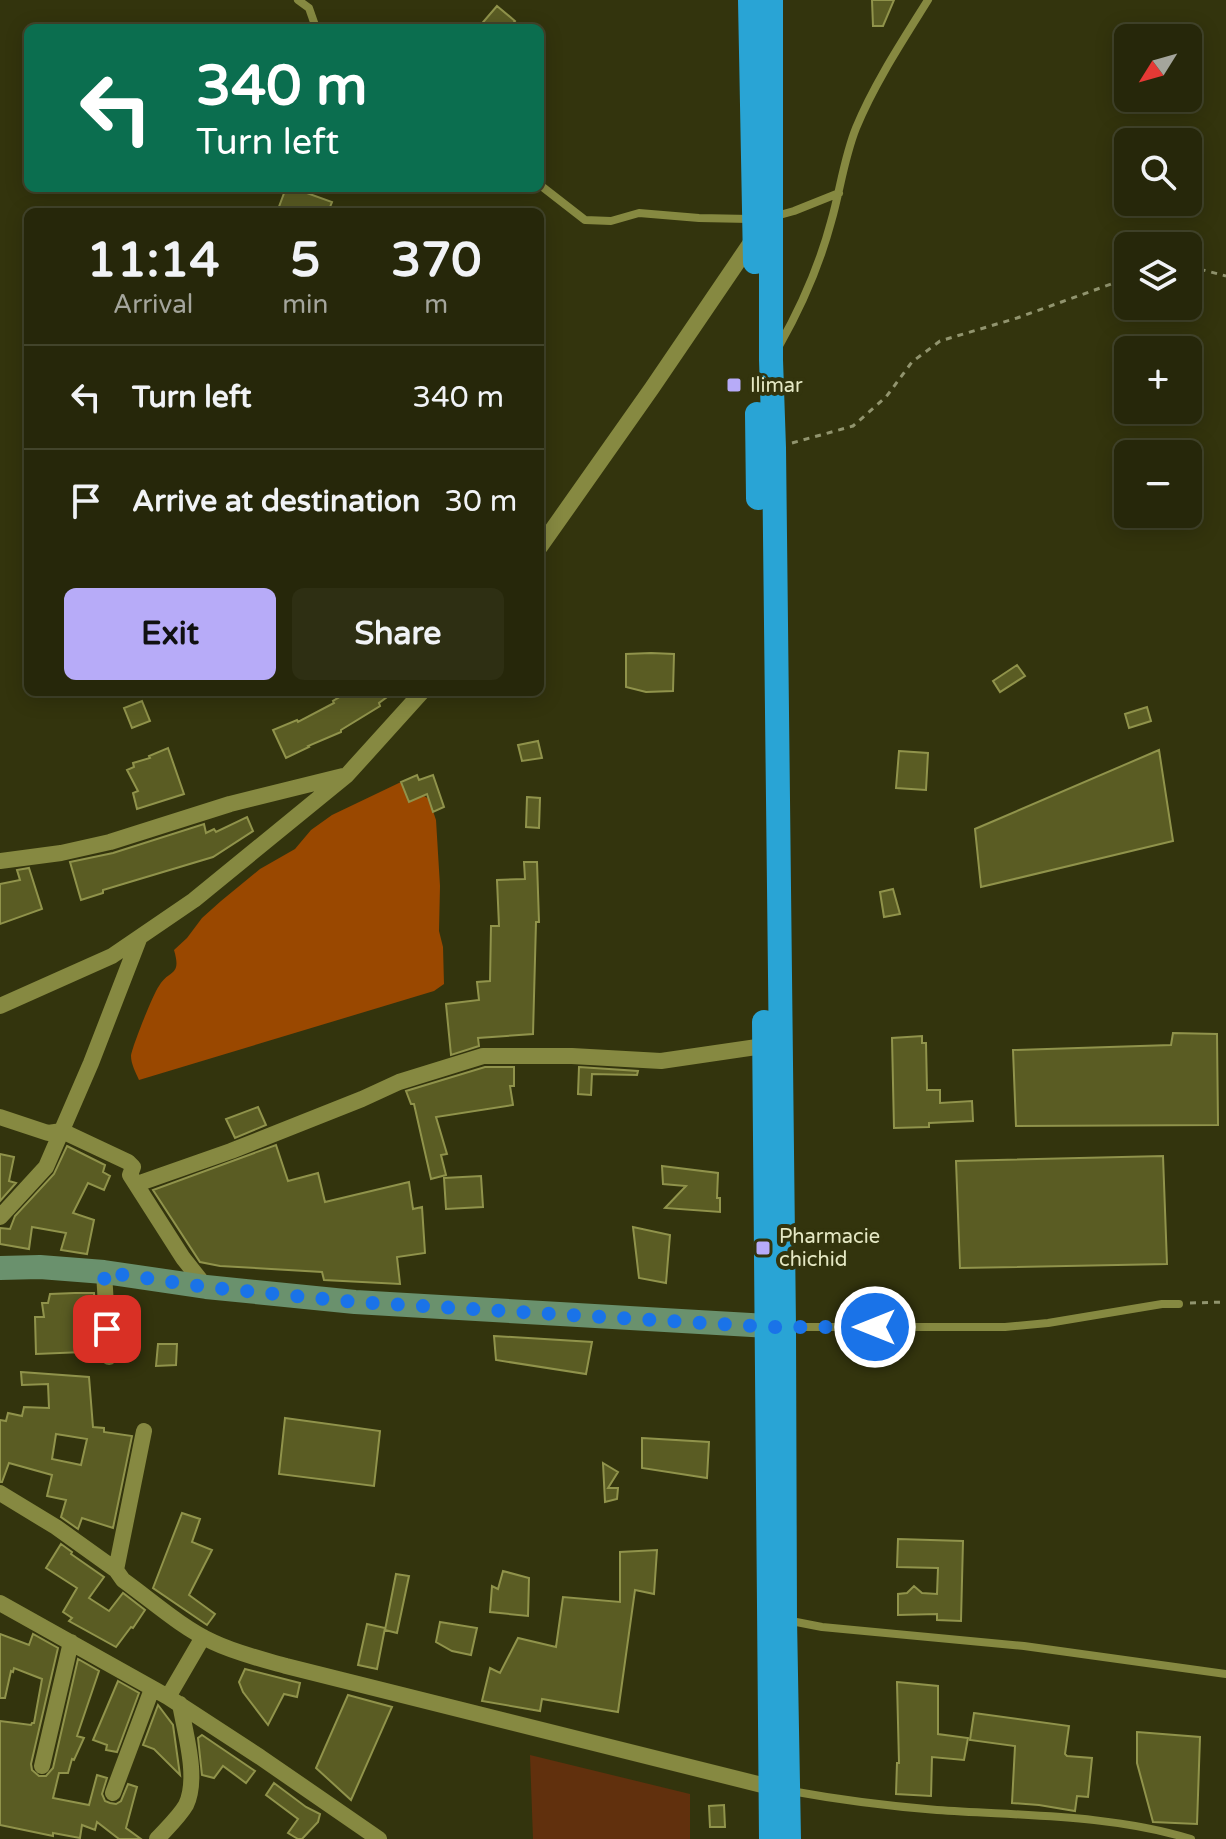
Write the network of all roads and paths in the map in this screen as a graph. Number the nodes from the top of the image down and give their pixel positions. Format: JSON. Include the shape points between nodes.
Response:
{"nodes":[{"id":1,"x":298,"y":0,"type":"edge"},
{"id":2,"x":750,"y":0,"type":"edge"},
{"id":3,"x":771,"y":0,"type":"edge"},
{"id":4,"x":928,"y":0,"type":"edge"},
{"id":5,"x":315,"y":24,"type":"edge"},
{"id":6,"x":544,"y":188,"type":"edge"},
{"id":7,"x":839,"y":193,"type":"junction"},
{"id":8,"x":760,"y":225,"type":"junction"},
{"id":9,"x":1202,"y":270,"type":"edge"},
{"id":10,"x":1226,"y":276,"type":"edge"},
{"id":11,"x":1114,"y":283,"type":"edge"},
{"id":12,"x":771,"y":360,"type":"junction"},
{"id":13,"x":774,"y":448,"type":"junction"},
{"id":14,"x":544,"y":541,"type":"edge"},
{"id":15,"x":418,"y":696,"type":"edge"},
{"id":16,"x":347,"y":775,"type":"junction"},
{"id":17,"x":0,"y":861,"type":"edge"},
{"id":18,"x":139,"y":939,"type":"junction"},
{"id":19,"x":0,"y":1006,"type":"edge"},
{"id":20,"x":764,"y":1046,"type":"junction"},
{"id":21,"x":0,"y":1117,"type":"edge"},
{"id":22,"x":62,"y":1131,"type":"junction"},
{"id":23,"x":137,"y":1184,"type":"junction"},
{"id":24,"x":0,"y":1217,"type":"edge"},
{"id":25,"x":0,"y":1268,"type":"edge"},
{"id":26,"x":104,"y":1272,"type":"junction"},
{"id":27,"x":206,"y":1287,"type":"junction"},
{"id":28,"x":1226,"y":1302,"type":"edge"},
{"id":29,"x":1179,"y":1304,"type":"joint"},
{"id":30,"x":774,"y":1327,"type":"junction"},
{"id":31,"x":109,"y":1357,"type":"dead end"},
{"id":32,"x":144,"y":1431,"type":"dead end"},
{"id":33,"x":0,"y":1493,"type":"edge"},
{"id":34,"x":116,"y":1570,"type":"junction"},
{"id":35,"x":0,"y":1603,"type":"edge"},
{"id":36,"x":785,"y":1619,"type":"junction"},
{"id":37,"x":203,"y":1637,"type":"junction"},
{"id":38,"x":71,"y":1642,"type":"junction"},
{"id":39,"x":1226,"y":1674,"type":"edge"},
{"id":40,"x":152,"y":1689,"type":"junction"},
{"id":41,"x":174,"y":1701,"type":"junction"},
{"id":42,"x":42,"y":1766,"type":"dead end"},
{"id":43,"x":779,"y":1789,"type":"junction"},
{"id":44,"x":113,"y":1793,"type":"dead end"},
{"id":45,"x":157,"y":1839,"type":"edge"},
{"id":46,"x":379,"y":1839,"type":"edge"},
{"id":47,"x":771,"y":1839,"type":"edge"},
{"id":48,"x":789,"y":1839,"type":"edge"},
{"id":49,"x":1191,"y":1839,"type":"edge"}],
"edges":[{"from":1,"to":5,"type":"lane","via":[[309,8]]},
{"from":2,"to":8,"type":"highway"},
{"from":3,"to":8,"type":"highway"},
{"from":4,"to":7,"type":"lane","via":[[857,125]]},
{"from":6,"to":8,"type":"lane","via":[[585,220],[611,221],[639,213]]},
{"from":7,"to":8,"type":"lane"},
{"from":7,"to":12,"type":"lane","via":[[800,305]]},
{"from":8,"to":12,"type":"highway"},
{"from":8,"to":14,"type":"street"},
{"from":8,"to":20,"type":"highway"},
{"from":9,"to":10,"type":"path"},
{"from":11,"to":13,"type":"path","via":[[940,341],[912,362],[886,397],[853,426]]},
{"from":12,"to":13,"type":"highway"},
{"from":13,"to":30,"type":"highway"},
{"from":15,"to":16,"type":"street"},
{"from":16,"to":17,"type":"street","via":[[110,842]]},
{"from":16,"to":18,"type":"street"},
{"from":18,"to":19,"type":"street"},
{"from":18,"to":22,"type":"street"},
{"from":20,"to":23,"type":"street","via":[[661,1061],[483,1056],[399,1082]]},
{"from":20,"to":30,"type":"highway"},
{"from":21,"to":22,"type":"street","via":[[48,1133]]},
{"from":22,"to":23,"type":"street","via":[[128,1162]]},
{"from":22,"to":24,"type":"street","via":[[46,1167]]},
{"from":23,"to":27,"type":"street"},
{"from":25,"to":26,"type":"street"},
{"from":26,"to":27,"type":"street"},
{"from":26,"to":31,"type":"street"},
{"from":27,"to":30,"type":"street","via":[[355,1302]]},
{"from":28,"to":29,"type":"path"},
{"from":29,"to":30,"type":"lane","via":[[1005,1327]]},
{"from":30,"to":36,"type":"highway"},
{"from":30,"to":43,"type":"highway"},
{"from":32,"to":34,"type":"street"},
{"from":33,"to":34,"type":"street"},
{"from":34,"to":37,"type":"street"},
{"from":35,"to":38,"type":"street"},
{"from":36,"to":39,"type":"lane"},
{"from":36,"to":43,"type":"highway"},
{"from":37,"to":41,"type":"street"},
{"from":37,"to":43,"type":"street","via":[[286,1666]]},
{"from":38,"to":40,"type":"street"},
{"from":38,"to":42,"type":"street"},
{"from":40,"to":41,"type":"street"},
{"from":40,"to":44,"type":"street"},
{"from":41,"to":45,"type":"street","via":[[192,1774],[191,1791],[185,1807]]},
{"from":41,"to":46,"type":"street"},
{"from":43,"to":47,"type":"highway"},
{"from":43,"to":48,"type":"highway"},
{"from":43,"to":49,"type":"lane","via":[[848,1802],[1105,1821]]}]}
